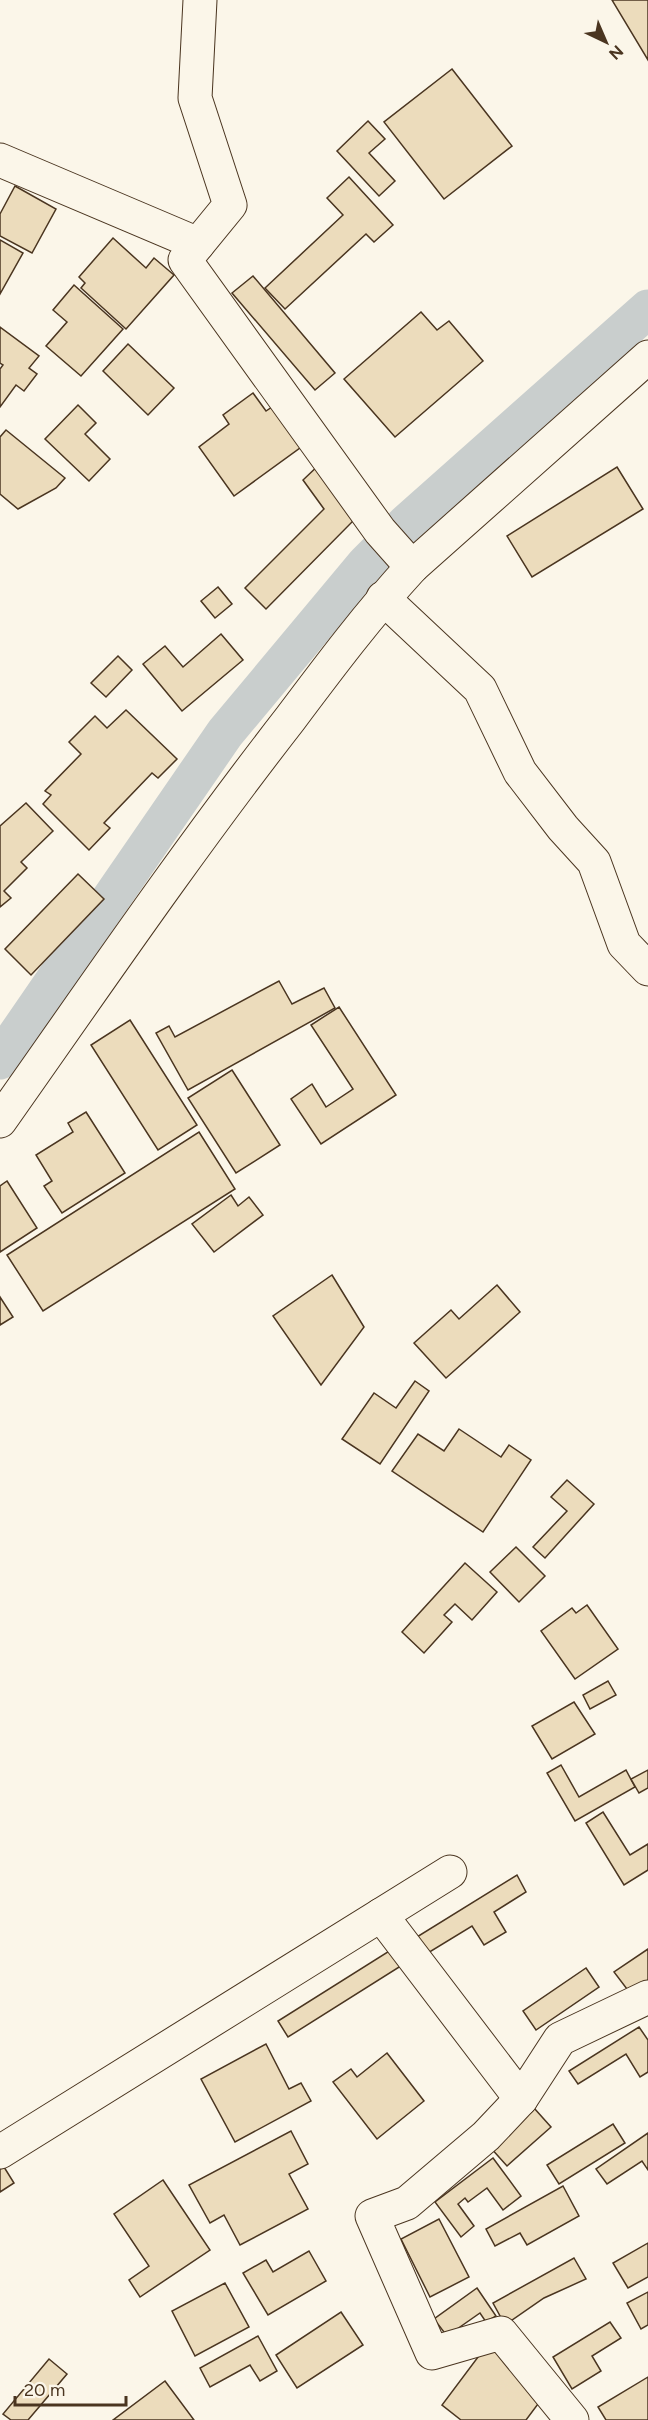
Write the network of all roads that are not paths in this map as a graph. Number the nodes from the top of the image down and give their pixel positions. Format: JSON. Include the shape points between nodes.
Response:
{"nodes":[{"id":1,"x":200,"y":0,"type":"edge"},
{"id":2,"x":0,"y":160,"type":"edge"},
{"id":3,"x":198,"y":244,"type":"junction"},
{"id":4,"x":648,"y":357,"type":"edge"},
{"id":5,"x":397,"y":550,"type":"junction"},
{"id":6,"x":383,"y":598,"type":"junction"},
{"id":7,"x":648,"y":969,"type":"edge"},
{"id":8,"x":0,"y":1122,"type":"edge"},
{"id":9,"x":450,"y":1872,"type":"dead end"},
{"id":10,"x":381,"y":1915,"type":"junction"},
{"id":11,"x":648,"y":1997,"type":"edge"},
{"id":12,"x":521,"y":2099,"type":"junction"},
{"id":13,"x":0,"y":2152,"type":"edge"},
{"id":14,"x":572,"y":2420,"type":"edge"}],
"edges":[{"from":1,"to":3,"type":"street","via":[[195,98],[230,205]]},
{"from":2,"to":3,"type":"street"},
{"from":3,"to":5,"type":"street","via":[[185,260]]},
{"from":4,"to":5,"type":"street"},
{"from":5,"to":6,"type":"street"},
{"from":6,"to":7,"type":"street","via":[[480,689],[519,772],[594,862],[624,944]]},
{"from":6,"to":8,"type":"street","via":[[144,916]]},
{"from":9,"to":10,"type":"street"},
{"from":10,"to":12,"type":"street"},
{"from":10,"to":13,"type":"street"},
{"from":11,"to":12,"type":"street","via":[[560,2039]]},
{"from":12,"to":14,"type":"street","via":[[486,2136],[407,2203],[372,2216],[432,2353],[501,2333]]}]}
